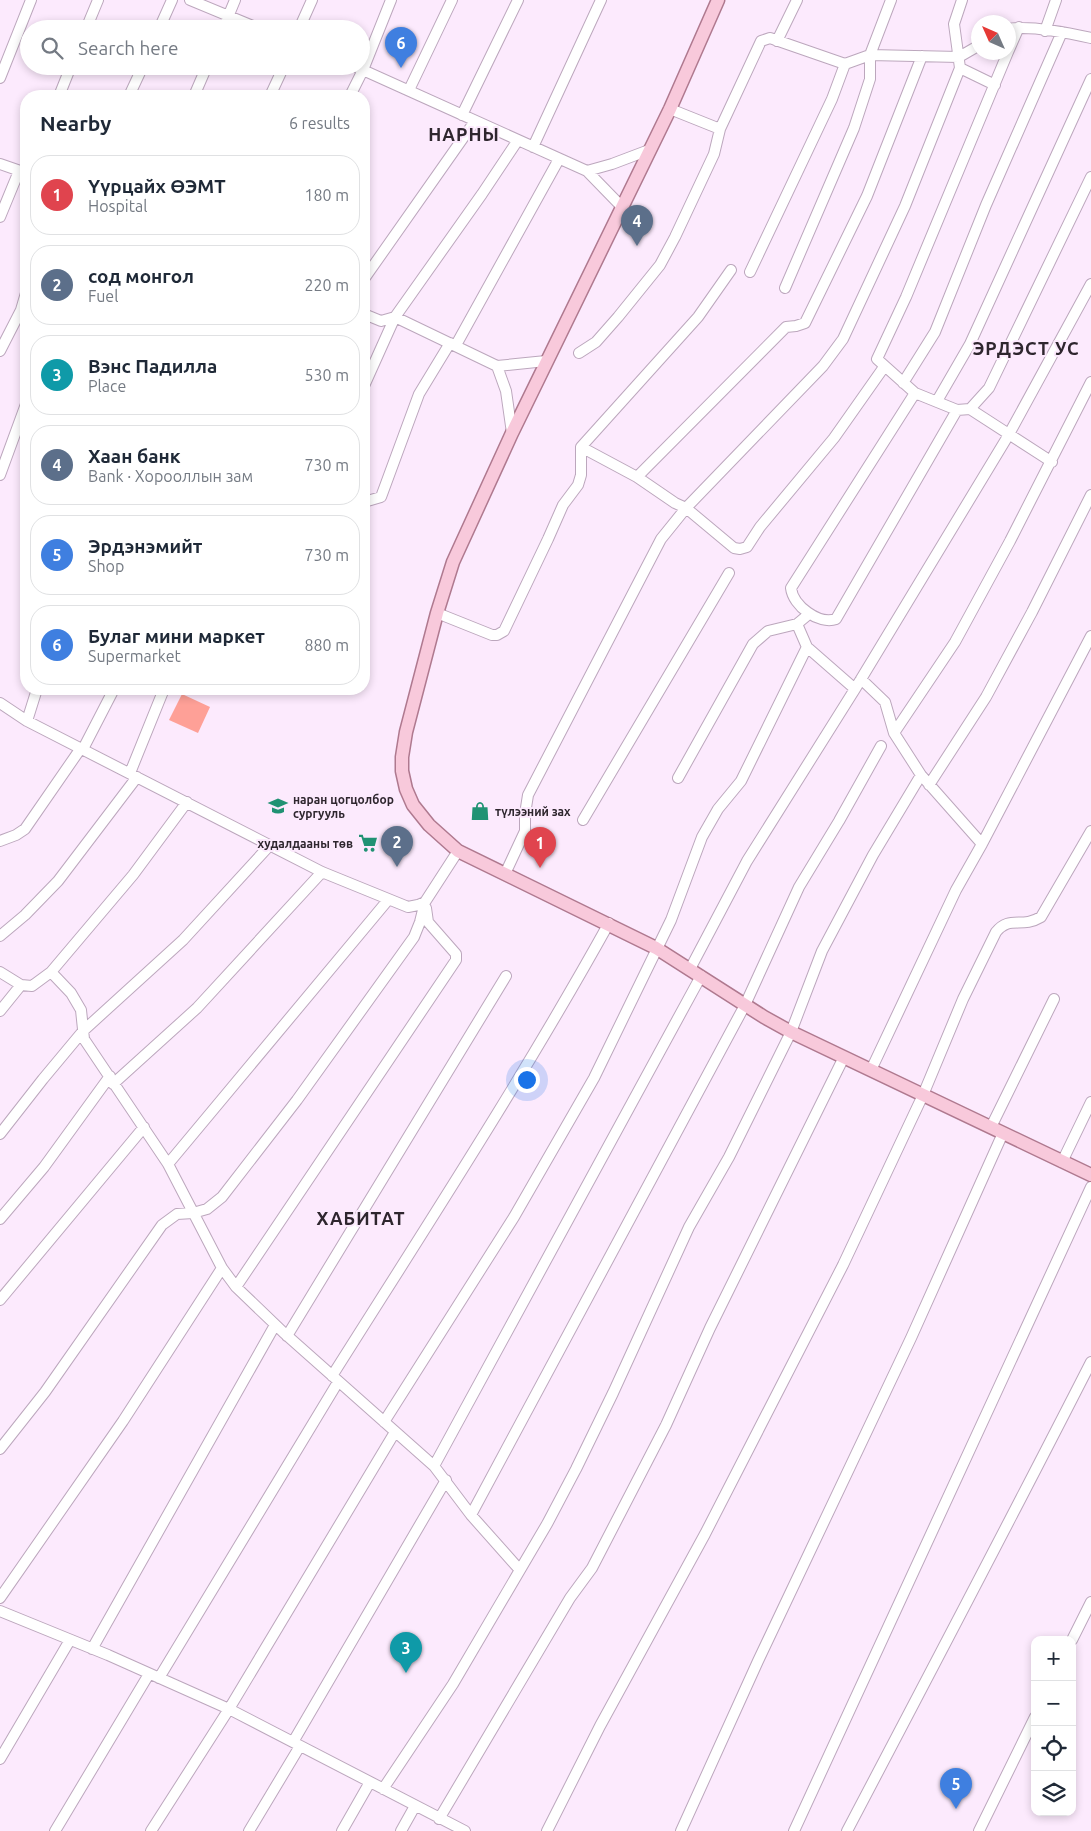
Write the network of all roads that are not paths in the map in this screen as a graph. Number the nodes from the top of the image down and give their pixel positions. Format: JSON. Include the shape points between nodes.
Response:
{"nodes":[{"id":1,"x":31,"y":0,"type":"edge"},
{"id":2,"x":98,"y":0,"type":"edge"},
{"id":3,"x":172,"y":0,"type":"edge"},
{"id":4,"x":190,"y":0,"type":"edge"},
{"id":5,"x":235,"y":0,"type":"edge"},
{"id":6,"x":312,"y":0,"type":"edge"},
{"id":7,"x":391,"y":0,"type":"edge"},
{"id":8,"x":452,"y":0,"type":"edge"},
{"id":9,"x":518,"y":0,"type":"edge"},
{"id":10,"x":601,"y":0,"type":"edge"},
{"id":11,"x":718,"y":0,"type":"edge"},
{"id":12,"x":797,"y":0,"type":"edge"},
{"id":13,"x":891,"y":0,"type":"edge"},
{"id":14,"x":962,"y":0,"type":"edge"},
{"id":15,"x":1056,"y":0,"type":"edge"},
{"id":16,"x":229,"y":16,"type":"junction"},
{"id":17,"x":23,"y":20,"type":"edge"},
{"id":18,"x":90,"y":20,"type":"edge"},
{"id":19,"x":163,"y":20,"type":"edge"},
{"id":20,"x":227,"y":20,"type":"edge"},
{"id":21,"x":239,"y":20,"type":"edge"},
{"id":22,"x":304,"y":20,"type":"edge"},
{"id":23,"x":20,"y":28,"type":"edge"},
{"id":24,"x":1016,"y":28,"type":"edge"},
{"id":25,"x":1045,"y":31,"type":"junction"},
{"id":26,"x":1062,"y":32,"type":"junction"},
{"id":27,"x":1091,"y":38,"type":"edge"},
{"id":28,"x":777,"y":40,"type":"junction"},
{"id":29,"x":370,"y":43,"type":"edge"},
{"id":30,"x":971,"y":50,"type":"edge"},
{"id":31,"x":870,"y":55,"type":"junction"},
{"id":32,"x":922,"y":56,"type":"junction"},
{"id":33,"x":959,"y":57,"type":"junction"},
{"id":34,"x":1005,"y":60,"type":"edge"},
{"id":35,"x":845,"y":64,"type":"junction"},
{"id":36,"x":960,"y":68,"type":"junction"},
{"id":37,"x":370,"y":73,"type":"edge"},
{"id":38,"x":67,"y":75,"type":"edge"},
{"id":39,"x":139,"y":75,"type":"edge"},
{"id":40,"x":203,"y":75,"type":"edge"},
{"id":41,"x":280,"y":75,"type":"edge"},
{"id":42,"x":356,"y":75,"type":"edge"},
{"id":43,"x":0,"y":78,"type":"edge"},
{"id":44,"x":1091,"y":79,"type":"edge"},
{"id":45,"x":995,"y":85,"type":"junction"},
{"id":46,"x":61,"y":90,"type":"edge"},
{"id":47,"x":133,"y":90,"type":"edge"},
{"id":48,"x":197,"y":90,"type":"edge"},
{"id":49,"x":273,"y":90,"type":"edge"},
{"id":50,"x":352,"y":90,"type":"edge"},
{"id":51,"x":409,"y":90,"type":"junction"},
{"id":52,"x":670,"y":109,"type":"junction"},
{"id":53,"x":462,"y":115,"type":"junction"},
{"id":54,"x":474,"y":121,"type":"junction"},
{"id":55,"x":720,"y":128,"type":"junction"},
{"id":56,"x":518,"y":140,"type":"junction"},
{"id":57,"x":533,"y":147,"type":"junction"},
{"id":58,"x":649,"y":150,"type":"junction"},
{"id":59,"x":559,"y":160,"type":"junction"},
{"id":60,"x":0,"y":164,"type":"edge"},
{"id":61,"x":20,"y":171,"type":"edge"},
{"id":62,"x":587,"y":171,"type":"junction"},
{"id":63,"x":1091,"y":177,"type":"edge"},
{"id":64,"x":20,"y":178,"type":"edge"},
{"id":65,"x":622,"y":207,"type":"junction"},
{"id":66,"x":0,"y":217,"type":"edge"},
{"id":67,"x":370,"y":270,"type":"edge"},
{"id":68,"x":731,"y":270,"type":"dead end"},
{"id":69,"x":750,"y":272,"type":"dead end"},
{"id":70,"x":1091,"y":284,"type":"edge"},
{"id":71,"x":785,"y":288,"type":"dead end"},
{"id":72,"x":20,"y":312,"type":"edge"},
{"id":73,"x":370,"y":316,"type":"edge"},
{"id":74,"x":395,"y":317,"type":"junction"},
{"id":75,"x":453,"y":344,"type":"junction"},
{"id":76,"x":0,"y":351,"type":"edge"},
{"id":77,"x":579,"y":353,"type":"dead end"},
{"id":78,"x":546,"y":361,"type":"junction"},
{"id":79,"x":497,"y":366,"type":"junction"},
{"id":80,"x":884,"y":367,"type":"junction"},
{"id":81,"x":370,"y":373,"type":"edge"},
{"id":82,"x":1091,"y":382,"type":"edge"},
{"id":83,"x":903,"y":383,"type":"junction"},
{"id":84,"x":915,"y":393,"type":"junction"},
{"id":85,"x":937,"y":401,"type":"junction"},
{"id":86,"x":970,"y":409,"type":"junction"},
{"id":87,"x":957,"y":410,"type":"junction"},
{"id":88,"x":20,"y":420,"type":"edge"},
{"id":89,"x":512,"y":433,"type":"junction"},
{"id":90,"x":1009,"y":435,"type":"junction"},
{"id":91,"x":581,"y":447,"type":"junction"},
{"id":92,"x":1052,"y":462,"type":"junction"},
{"id":93,"x":0,"y":475,"type":"edge"},
{"id":94,"x":638,"y":477,"type":"junction"},
{"id":95,"x":1091,"y":496,"type":"edge"},
{"id":96,"x":370,"y":500,"type":"edge"},
{"id":97,"x":686,"y":508,"type":"junction"},
{"id":98,"x":730,"y":573,"type":"dead end"},
{"id":99,"x":437,"y":613,"type":"junction"},
{"id":100,"x":809,"y":614,"type":"junction"},
{"id":101,"x":797,"y":624,"type":"junction"},
{"id":102,"x":1091,"y":636,"type":"edge"},
{"id":103,"x":807,"y":647,"type":"junction"},
{"id":104,"x":861,"y":679,"type":"junction"},
{"id":105,"x":855,"y":689,"type":"junction"},
{"id":106,"x":35,"y":695,"type":"edge"},
{"id":107,"x":111,"y":695,"type":"edge"},
{"id":108,"x":162,"y":695,"type":"edge"},
{"id":109,"x":0,"y":703,"type":"edge"},
{"id":110,"x":27,"y":720,"type":"junction"},
{"id":111,"x":894,"y":733,"type":"junction"},
{"id":112,"x":881,"y":746,"type":"dead end"},
{"id":113,"x":82,"y":749,"type":"junction"},
{"id":114,"x":133,"y":775,"type":"junction"},
{"id":115,"x":921,"y":775,"type":"junction"},
{"id":116,"x":678,"y":778,"type":"dead end"},
{"id":117,"x":930,"y":785,"type":"junction"},
{"id":118,"x":187,"y":802,"type":"junction"},
{"id":119,"x":583,"y":820,"type":"dead end"},
{"id":120,"x":1091,"y":831,"type":"edge"},
{"id":121,"x":0,"y":841,"type":"edge"},
{"id":122,"x":982,"y":844,"type":"junction"},
{"id":123,"x":270,"y":845,"type":"junction"},
{"id":124,"x":458,"y":850,"type":"junction"},
{"id":125,"x":322,"y":872,"type":"junction"},
{"id":126,"x":505,"y":874,"type":"junction"},
{"id":127,"x":388,"y":900,"type":"junction"},
{"id":128,"x":425,"y":902,"type":"junction"},
{"id":129,"x":609,"y":924,"type":"junction"},
{"id":130,"x":0,"y":936,"type":"edge"},
{"id":131,"x":656,"y":948,"type":"junction"},
{"id":132,"x":0,"y":972,"type":"edge"},
{"id":133,"x":51,"y":972,"type":"junction"},
{"id":134,"x":695,"y":973,"type":"junction"},
{"id":135,"x":506,"y":976,"type":"dead end"},
{"id":136,"x":21,"y":986,"type":"junction"},
{"id":137,"x":1054,"y":999,"type":"dead end"},
{"id":138,"x":745,"y":1005,"type":"junction"},
{"id":139,"x":0,"y":1011,"type":"edge"},
{"id":140,"x":83,"y":1031,"type":"junction"},
{"id":141,"x":792,"y":1032,"type":"junction"},
{"id":142,"x":844,"y":1057,"type":"junction"},
{"id":143,"x":871,"y":1070,"type":"junction"},
{"id":144,"x":111,"y":1080,"type":"junction"},
{"id":145,"x":923,"y":1095,"type":"junction"},
{"id":146,"x":1091,"y":1102,"type":"edge"},
{"id":147,"x":144,"y":1127,"type":"junction"},
{"id":148,"x":991,"y":1127,"type":"junction"},
{"id":149,"x":1003,"y":1133,"type":"junction"},
{"id":150,"x":0,"y":1134,"type":"edge"},
{"id":151,"x":1062,"y":1162,"type":"junction"},
{"id":152,"x":168,"y":1164,"type":"junction"},
{"id":153,"x":1091,"y":1175,"type":"edge"},
{"id":154,"x":1091,"y":1187,"type":"edge"},
{"id":155,"x":193,"y":1213,"type":"junction"},
{"id":156,"x":0,"y":1219,"type":"edge"},
{"id":157,"x":222,"y":1268,"type":"junction"},
{"id":158,"x":236,"y":1287,"type":"junction"},
{"id":159,"x":0,"y":1300,"type":"edge"},
{"id":160,"x":275,"y":1326,"type":"junction"},
{"id":161,"x":287,"y":1336,"type":"junction"},
{"id":162,"x":1091,"y":1362,"type":"edge"},
{"id":163,"x":335,"y":1379,"type":"junction"},
{"id":164,"x":384,"y":1422,"type":"junction"},
{"id":165,"x":395,"y":1432,"type":"junction"},
{"id":166,"x":0,"y":1448,"type":"edge"},
{"id":167,"x":434,"y":1466,"type":"junction"},
{"id":168,"x":446,"y":1480,"type":"junction"},
{"id":169,"x":471,"y":1515,"type":"junction"},
{"id":170,"x":519,"y":1569,"type":"junction"},
{"id":171,"x":0,"y":1598,"type":"edge"},
{"id":172,"x":1091,"y":1602,"type":"edge"},
{"id":173,"x":0,"y":1611,"type":"edge"},
{"id":174,"x":1074,"y":1636,"type":"edge"},
{"id":175,"x":70,"y":1640,"type":"junction"},
{"id":176,"x":92,"y":1649,"type":"junction"},
{"id":177,"x":154,"y":1676,"type":"junction"},
{"id":178,"x":229,"y":1709,"type":"junction"},
{"id":179,"x":1031,"y":1725,"type":"edge"},
{"id":180,"x":296,"y":1744,"type":"junction"},
{"id":181,"x":0,"y":1760,"type":"edge"},
{"id":182,"x":370,"y":1782,"type":"junction"},
{"id":183,"x":383,"y":1789,"type":"junction"},
{"id":184,"x":415,"y":1806,"type":"junction"},
{"id":185,"x":408,"y":1818,"type":"junction"},
{"id":186,"x":439,"y":1819,"type":"junction"},
{"id":187,"x":55,"y":1831,"type":"edge"},
{"id":188,"x":151,"y":1831,"type":"edge"},
{"id":189,"x":250,"y":1831,"type":"edge"},
{"id":190,"x":342,"y":1831,"type":"edge"},
{"id":191,"x":401,"y":1831,"type":"edge"},
{"id":192,"x":407,"y":1831,"type":"edge"},
{"id":193,"x":465,"y":1831,"type":"edge"},
{"id":194,"x":547,"y":1831,"type":"edge"},
{"id":195,"x":681,"y":1831,"type":"edge"},
{"id":196,"x":794,"y":1831,"type":"edge"},
{"id":197,"x":847,"y":1831,"type":"edge"},
{"id":198,"x":979,"y":1831,"type":"edge"}],
"edges":[{"from":1,"to":17,"type":"street"},
{"from":2,"to":18,"type":"street"},
{"from":3,"to":19,"type":"street"},
{"from":4,"to":16,"type":"street"},
{"from":5,"to":16,"type":"street"},
{"from":6,"to":22,"type":"street"},
{"from":7,"to":29,"type":"street"},
{"from":8,"to":51,"type":"street"},
{"from":9,"to":53,"type":"street"},
{"from":10,"to":57,"type":"street"},
{"from":11,"to":52,"type":"main road"},
{"from":12,"to":28,"type":"street"},
{"from":13,"to":31,"type":"street"},
{"from":14,"to":33,"type":"street","via":[[954,24]]},
{"from":15,"to":25,"type":"street"},
{"from":16,"to":20,"type":"street"},
{"from":16,"to":21,"type":"street"},
{"from":23,"to":43,"type":"street"},
{"from":24,"to":25,"type":"street"},
{"from":25,"to":26,"type":"street"},
{"from":26,"to":27,"type":"street"},
{"from":26,"to":83,"type":"street","via":[[986,205],[935,332]]},
{"from":28,"to":35,"type":"street"},
{"from":28,"to":55,"type":"street","via":[[761,41]]},
{"from":30,"to":33,"type":"street"},
{"from":31,"to":32,"type":"street"},
{"from":31,"to":35,"type":"street"},
{"from":31,"to":71,"type":"street","via":[[870,80],[854,128]]},
{"from":32,"to":33,"type":"street"},
{"from":32,"to":94,"type":"street","via":[[867,196],[805,323],[786,327]]},
{"from":33,"to":36,"type":"street"},
{"from":34,"to":45,"type":"street"},
{"from":35,"to":69,"type":"street","via":[[828,108]]},
{"from":36,"to":45,"type":"street"},
{"from":36,"to":97,"type":"street","via":[[904,206],[844,339],[823,366]]},
{"from":37,"to":51,"type":"street"},
{"from":38,"to":46,"type":"street"},
{"from":39,"to":47,"type":"street"},
{"from":40,"to":48,"type":"street"},
{"from":41,"to":49,"type":"street"},
{"from":42,"to":50,"type":"street"},
{"from":44,"to":85,"type":"street","via":[[970,344]]},
{"from":45,"to":80,"type":"street","via":[[877,359]]},
{"from":51,"to":53,"type":"street"},
{"from":52,"to":55,"type":"street"},
{"from":52,"to":58,"type":"main road"},
{"from":53,"to":54,"type":"street"},
{"from":54,"to":56,"type":"street"},
{"from":54,"to":67,"type":"street"},
{"from":55,"to":77,"type":"street","via":[[714,154],[660,265],[596,342]]},
{"from":56,"to":57,"type":"street"},
{"from":56,"to":74,"type":"street"},
{"from":57,"to":59,"type":"street"},
{"from":58,"to":62,"type":"street"},
{"from":58,"to":65,"type":"main road"},
{"from":59,"to":62,"type":"street"},
{"from":59,"to":75,"type":"street"},
{"from":60,"to":61,"type":"street"},
{"from":62,"to":65,"type":"street"},
{"from":63,"to":86,"type":"street","via":[[989,388]]},
{"from":64,"to":66,"type":"street"},
{"from":65,"to":78,"type":"main road"},
{"from":68,"to":91,"type":"street","via":[[698,317]]},
{"from":70,"to":90,"type":"street"},
{"from":72,"to":76,"type":"street"},
{"from":73,"to":74,"type":"street","via":[[381,321]]},
{"from":74,"to":75,"type":"street"},
{"from":74,"to":81,"type":"street"},
{"from":75,"to":79,"type":"street"},
{"from":75,"to":96,"type":"street","via":[[419,394],[381,497]]},
{"from":78,"to":79,"type":"street"},
{"from":78,"to":89,"type":"main road"},
{"from":79,"to":89,"type":"street","via":[[506,390]]},
{"from":80,"to":83,"type":"street"},
{"from":80,"to":97,"type":"street","via":[[834,438],[760,526],[747,547],[734,548]]},
{"from":82,"to":92,"type":"street"},
{"from":83,"to":84,"type":"street"},
{"from":84,"to":85,"type":"street"},
{"from":84,"to":100,"type":"street","via":[[791,588],[794,597]]},
{"from":85,"to":87,"type":"street"},
{"from":86,"to":87,"type":"street"},
{"from":86,"to":90,"type":"street"},
{"from":87,"to":100,"type":"street","via":[[836,619],[826,621]]},
{"from":88,"to":93,"type":"street"},
{"from":89,"to":99,"type":"main road","via":[[453,562]]},
{"from":90,"to":92,"type":"street"},
{"from":90,"to":104,"type":"street"},
{"from":91,"to":94,"type":"street"},
{"from":91,"to":99,"type":"street","via":[[578,485],[562,505],[504,631],[492,635]]},
{"from":92,"to":111,"type":"street","via":[[955,642]]},
{"from":94,"to":97,"type":"street"},
{"from":95,"to":117,"type":"street","via":[[986,697]]},
{"from":97,"to":126,"type":"street","via":[[661,539],[528,795],[525,832]]},
{"from":98,"to":119,"type":"street"},
{"from":99,"to":124,"type":"main road","via":[[406,732],[402,771],[413,805],[429,825]]},
{"from":100,"to":101,"type":"street"},
{"from":101,"to":103,"type":"street"},
{"from":101,"to":116,"type":"street","via":[[768,631],[753,644]]},
{"from":102,"to":122,"type":"street"},
{"from":103,"to":105,"type":"street"},
{"from":103,"to":131,"type":"street","via":[[741,781],[718,809],[702,837],[671,920]]},
{"from":104,"to":105,"type":"street"},
{"from":104,"to":111,"type":"street","via":[[885,702]]},
{"from":105,"to":134,"type":"street","via":[[747,861]]},
{"from":106,"to":110,"type":"street"},
{"from":107,"to":113,"type":"street"},
{"from":108,"to":114,"type":"street"},
{"from":109,"to":110,"type":"street"},
{"from":110,"to":113,"type":"street"},
{"from":111,"to":115,"type":"street"},
{"from":112,"to":138,"type":"street","via":[[799,887]]},
{"from":113,"to":114,"type":"street"},
{"from":113,"to":121,"type":"street","via":[[25,830]]},
{"from":114,"to":118,"type":"street"},
{"from":114,"to":130,"type":"street","via":[[58,882]]},
{"from":115,"to":117,"type":"street"},
{"from":115,"to":141,"type":"street","via":[[873,855],[822,951]]},
{"from":117,"to":122,"type":"street"},
{"from":118,"to":123,"type":"street"},
{"from":118,"to":133,"type":"street","via":[[133,875]]},
{"from":120,"to":145,"type":"street","via":[[1041,917],[1024,924],[1009,922],[996,932],[963,998]]},
{"from":122,"to":143,"type":"street","via":[[956,890]]},
{"from":123,"to":125,"type":"street"},
{"from":123,"to":140,"type":"street","via":[[183,940]]},
{"from":124,"to":126,"type":"main road"},
{"from":124,"to":128,"type":"street"},
{"from":125,"to":127,"type":"street"},
{"from":125,"to":144,"type":"street","via":[[197,1008]]},
{"from":126,"to":129,"type":"main road"},
{"from":127,"to":128,"type":"street","via":[[408,907]]},
{"from":127,"to":152,"type":"street"},
{"from":128,"to":155,"type":"street","via":[[414,937],[297,1100],[222,1196],[207,1209]]},
{"from":128,"to":158,"type":"street","via":[[428,922],[456,954],[456,960]]},
{"from":129,"to":131,"type":"main road"},
{"from":129,"to":163,"type":"street"},
{"from":131,"to":134,"type":"main road"},
{"from":131,"to":164,"type":"street","via":[[594,1078],[514,1217]]},
{"from":132,"to":136,"type":"street"},
{"from":133,"to":136,"type":"street","via":[[32,986]]},
{"from":133,"to":140,"type":"street","via":[[71,993],[81,1010]]},
{"from":134,"to":138,"type":"main road"},
{"from":134,"to":167,"type":"street"},
{"from":135,"to":161,"type":"street"},
{"from":136,"to":139,"type":"street"},
{"from":137,"to":148,"type":"street"},
{"from":138,"to":141,"type":"main road"},
{"from":138,"to":169,"type":"street"},
{"from":140,"to":144,"type":"street","via":[[84,1039]]},
{"from":140,"to":150,"type":"street"},
{"from":141,"to":142,"type":"main road"},
{"from":141,"to":170,"type":"street","via":[[729,1157],[689,1227],[576,1469]]},
{"from":142,"to":143,"type":"main road"},
{"from":142,"to":186,"type":"street","via":[[710,1328],[666,1425],[592,1568],[570,1598]]},
{"from":143,"to":145,"type":"main road"},
{"from":144,"to":147,"type":"street"},
{"from":144,"to":156,"type":"street"},
{"from":145,"to":148,"type":"main road"},
{"from":145,"to":194,"type":"street","via":[[830,1291]]},
{"from":146,"to":151,"type":"street"},
{"from":147,"to":152,"type":"street"},
{"from":147,"to":159,"type":"street"},
{"from":148,"to":149,"type":"main road"},
{"from":149,"to":151,"type":"main road"},
{"from":149,"to":195,"type":"street"},
{"from":151,"to":153,"type":"main road"},
{"from":152,"to":155,"type":"street"},
{"from":154,"to":196,"type":"street"},
{"from":155,"to":157,"type":"street"},
{"from":155,"to":166,"type":"street","via":[[177,1214],[162,1225],[45,1392]]},
{"from":157,"to":158,"type":"street"},
{"from":157,"to":171,"type":"street","via":[[123,1421]]},
{"from":158,"to":160,"type":"street"},
{"from":160,"to":161,"type":"street"},
{"from":160,"to":176,"type":"street"},
{"from":161,"to":163,"type":"street"},
{"from":162,"to":197,"type":"street"},
{"from":163,"to":164,"type":"street"},
{"from":163,"to":177,"type":"street"},
{"from":164,"to":165,"type":"street"},
{"from":165,"to":167,"type":"street"},
{"from":165,"to":178,"type":"street"},
{"from":167,"to":168,"type":"street"},
{"from":168,"to":169,"type":"street"},
{"from":168,"to":180,"type":"street"},
{"from":169,"to":170,"type":"street"},
{"from":170,"to":183,"type":"street","via":[[453,1684]]},
{"from":172,"to":174,"type":"street"},
{"from":173,"to":175,"type":"street"},
{"from":175,"to":176,"type":"street"},
{"from":175,"to":181,"type":"street"},
{"from":176,"to":177,"type":"street"},
{"from":177,"to":178,"type":"street"},
{"from":177,"to":187,"type":"street"},
{"from":178,"to":180,"type":"street"},
{"from":178,"to":188,"type":"street"},
{"from":179,"to":198,"type":"street"},
{"from":180,"to":182,"type":"street"},
{"from":180,"to":189,"type":"street"},
{"from":182,"to":183,"type":"street"},
{"from":182,"to":190,"type":"street"},
{"from":183,"to":184,"type":"street"},
{"from":184,"to":185,"type":"street"},
{"from":184,"to":186,"type":"street"},
{"from":185,"to":191,"type":"street"},
{"from":185,"to":192,"type":"street"},
{"from":186,"to":193,"type":"street"}]}
